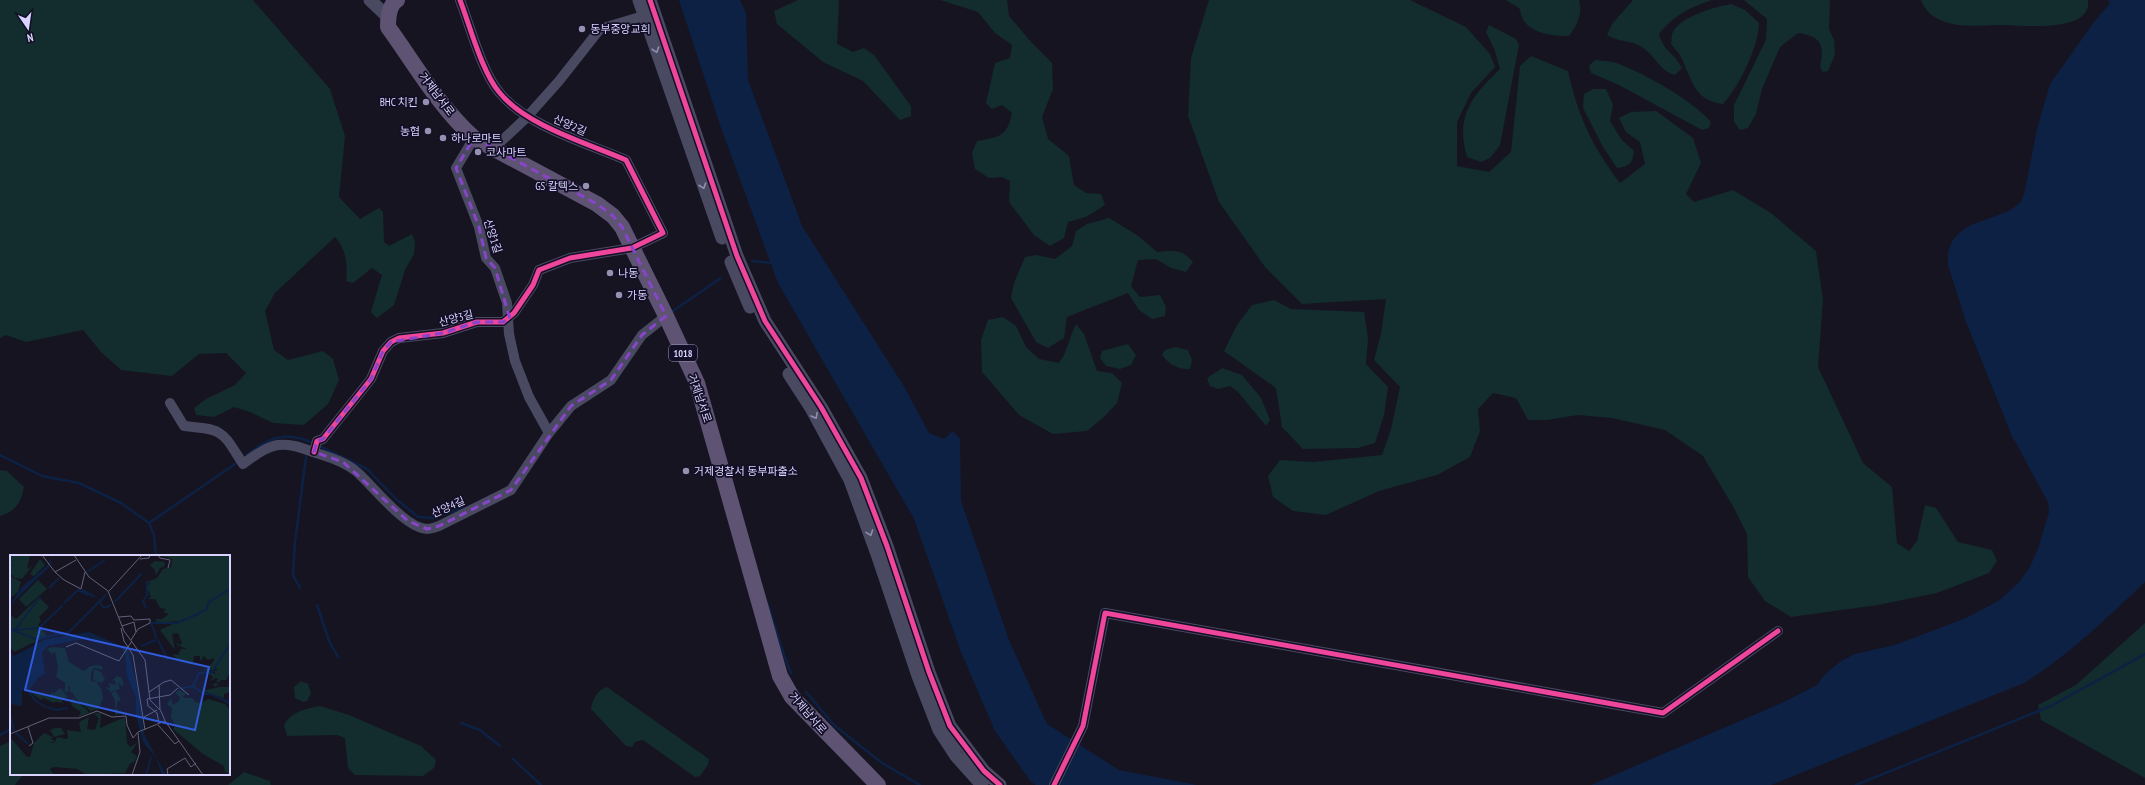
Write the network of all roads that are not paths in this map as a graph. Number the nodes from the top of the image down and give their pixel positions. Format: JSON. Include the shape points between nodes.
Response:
{"nodes":[{"id":1,"x":370,"y":0,"type":"edge"},
{"id":2,"x":396,"y":0,"type":"edge"},
{"id":3,"x":460,"y":0,"type":"edge"},
{"id":4,"x":639,"y":0,"type":"edge"},
{"id":5,"x":650,"y":9,"type":"edge"},
{"id":6,"x":388,"y":17,"type":"junction"},
{"id":7,"x":526,"y":118,"type":"junction"},
{"id":8,"x":474,"y":138,"type":"junction"},
{"id":9,"x":494,"y":148,"type":"junction"},
{"id":10,"x":632,"y":248,"type":"junction"},
{"id":11,"x":666,"y":316,"type":"junction"},
{"id":12,"x":510,"y":319,"type":"junction"},
{"id":13,"x":170,"y":403,"type":"dead end"},
{"id":14,"x":549,"y":432,"type":"junction"},
{"id":15,"x":314,"y":452,"type":"junction"},
{"id":16,"x":1778,"y":631,"type":"dead end"},
{"id":17,"x":878,"y":785,"type":"edge"},
{"id":18,"x":982,"y":785,"type":"edge"},
{"id":19,"x":1000,"y":785,"type":"edge"},
{"id":20,"x":1054,"y":785,"type":"edge"}],
"edges":[{"from":1,"to":6,"type":"street"},
{"from":2,"to":6,"type":"main road"},
{"from":3,"to":7,"type":"street","name":"산양2길","via":[[487,71],[499,92]]},
{"from":4,"to":5,"type":"street"},
{"from":5,"to":7,"type":"street","via":[[600,29]]},
{"from":5,"to":18,"type":"street","one_way":true,"via":[[707,198],[739,284],[758,324],[811,408],[850,480],[939,730],[956,756]]},
{"from":5,"to":19,"type":"street","via":[[737,256],[765,321],[821,407],[861,478],[950,726],[984,771]]},
{"from":6,"to":8,"type":"main road","name":"거제남서로","number":"1018","via":[[388,27],[449,112]]},
{"from":7,"to":9,"type":"street"},
{"from":7,"to":10,"type":"street","name":"산양2길","via":[[626,160],[663,233]]},
{"from":8,"to":9,"type":"main road","name":"거제남서로","number":"1018"},
{"from":8,"to":12,"type":"street","name":"산양1길","via":[[456,168],[479,227],[486,258],[495,268]]},
{"from":9,"to":10,"type":"main road","name":"거제남서로","number":"1018","via":[[597,204],[613,216],[622,227]]},
{"from":10,"to":11,"type":"main road","name":"거제남서로","number":"1018"},
{"from":10,"to":12,"type":"street","via":[[570,258],[539,270]]},
{"from":11,"to":14,"type":"street","name":"산양4길","via":[[642,335],[611,380],[571,406]]},
{"from":11,"to":17,"type":"main road","name":"거제남서로","number":"1018","via":[[697,383],[780,676],[792,697]]},
{"from":12,"to":14,"type":"street","name":"산양1길","via":[[509,334],[515,361],[529,397]]},
{"from":12,"to":15,"type":"street","name":"산양3길","via":[[503,322],[477,322],[443,333],[399,338],[391,342],[383,351],[371,379],[323,439],[318,441]]},
{"from":13,"to":15,"type":"street","name":"산양4길","via":[[184,426],[214,429],[224,434],[244,464],[280,443],[294,444]]},
{"from":14,"to":15,"type":"street","name":"산양4길","via":[[511,490],[439,526],[427,529],[408,521],[343,462]]},
{"from":16,"to":20,"type":"street","via":[[1663,713],[1106,613],[1083,726]]}]}
